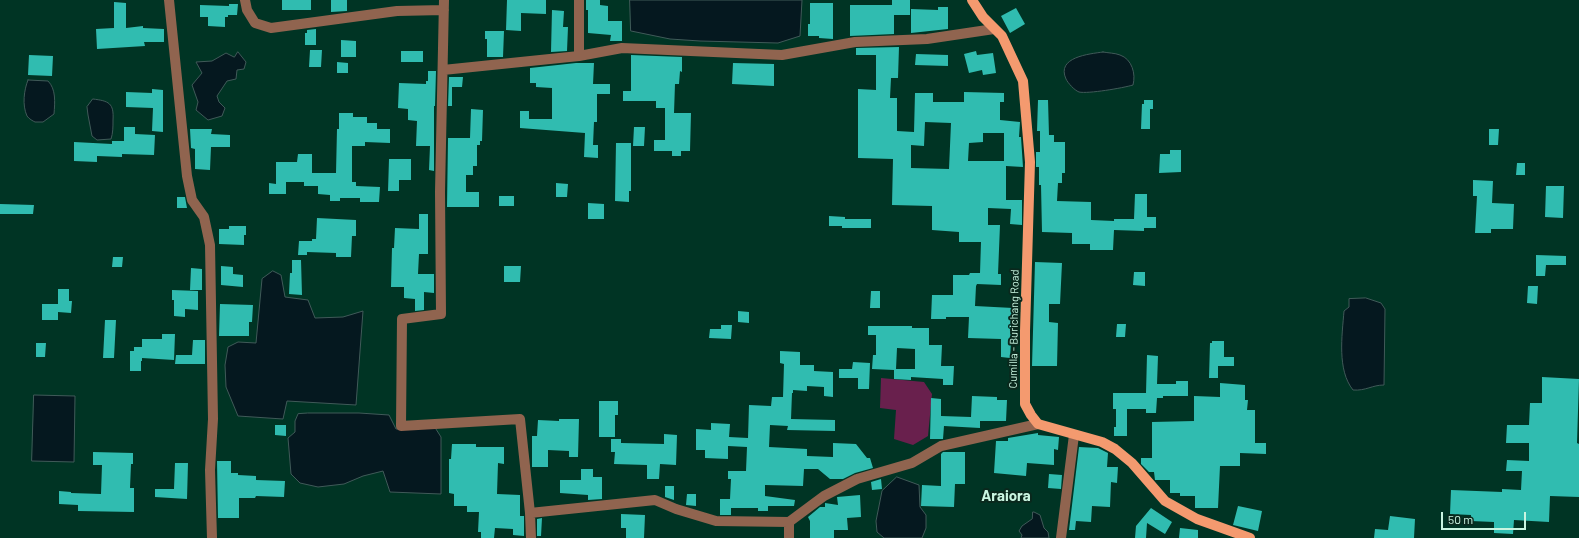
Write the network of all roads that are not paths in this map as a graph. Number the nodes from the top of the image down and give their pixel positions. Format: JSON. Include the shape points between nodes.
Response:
{"nodes":[{"id":1,"x":169,"y":0,"type":"edge"},
{"id":2,"x":246,"y":0,"type":"edge"},
{"id":3,"x":579,"y":0,"type":"edge"},
{"id":4,"x":972,"y":0,"type":"edge"},
{"id":5,"x":444,"y":5,"type":"edge"},
{"id":6,"x":994,"y":29,"type":"junction"},
{"id":7,"x":579,"y":56,"type":"junction"},
{"id":8,"x":443,"y":70,"type":"junction"},
{"id":9,"x":1038,"y":424,"type":"junction"},
{"id":10,"x":1074,"y":435,"type":"junction"},
{"id":11,"x":530,"y":513,"type":"junction"},
{"id":12,"x":789,"y":522,"type":"junction"},
{"id":13,"x":212,"y":538,"type":"edge"},
{"id":14,"x":531,"y":538,"type":"edge"},
{"id":15,"x":789,"y":538,"type":"edge"},
{"id":16,"x":1061,"y":538,"type":"edge"},
{"id":17,"x":1250,"y":538,"type":"edge"}],
"edges":[{"from":1,"to":13,"type":"street","via":[[187,176],[192,200],[204,217],[210,245]]},
{"from":2,"to":5,"type":"street","via":[[247,10],[254,23],[271,28]]},
{"from":3,"to":7,"type":"street"},
{"from":4,"to":6,"type":"main road","name":"Cumilla - Burichang Road","via":[[982,17]]},
{"from":5,"to":8,"type":"street"},
{"from":6,"to":7,"type":"street","via":[[927,39],[855,42],[782,55],[622,48]]},
{"from":6,"to":9,"type":"main road","name":"Cumilla - Burichang Road","via":[[1002,36],[1023,81],[1030,162],[1025,404]]},
{"from":7,"to":8,"type":"street"},
{"from":8,"to":11,"type":"street","via":[[441,314],[402,319],[401,426],[520,419]]},
{"from":9,"to":10,"type":"main road"},
{"from":9,"to":12,"type":"street","via":[[941,446],[912,463],[857,479],[824,496]]},
{"from":10,"to":16,"type":"street"},
{"from":10,"to":17,"type":"main road","via":[[1102,442],[1115,449],[1132,463],[1165,501],[1196,519]]},
{"from":11,"to":12,"type":"street","via":[[655,500],[716,521]]},
{"from":11,"to":14,"type":"street"},
{"from":12,"to":15,"type":"street"}]}
